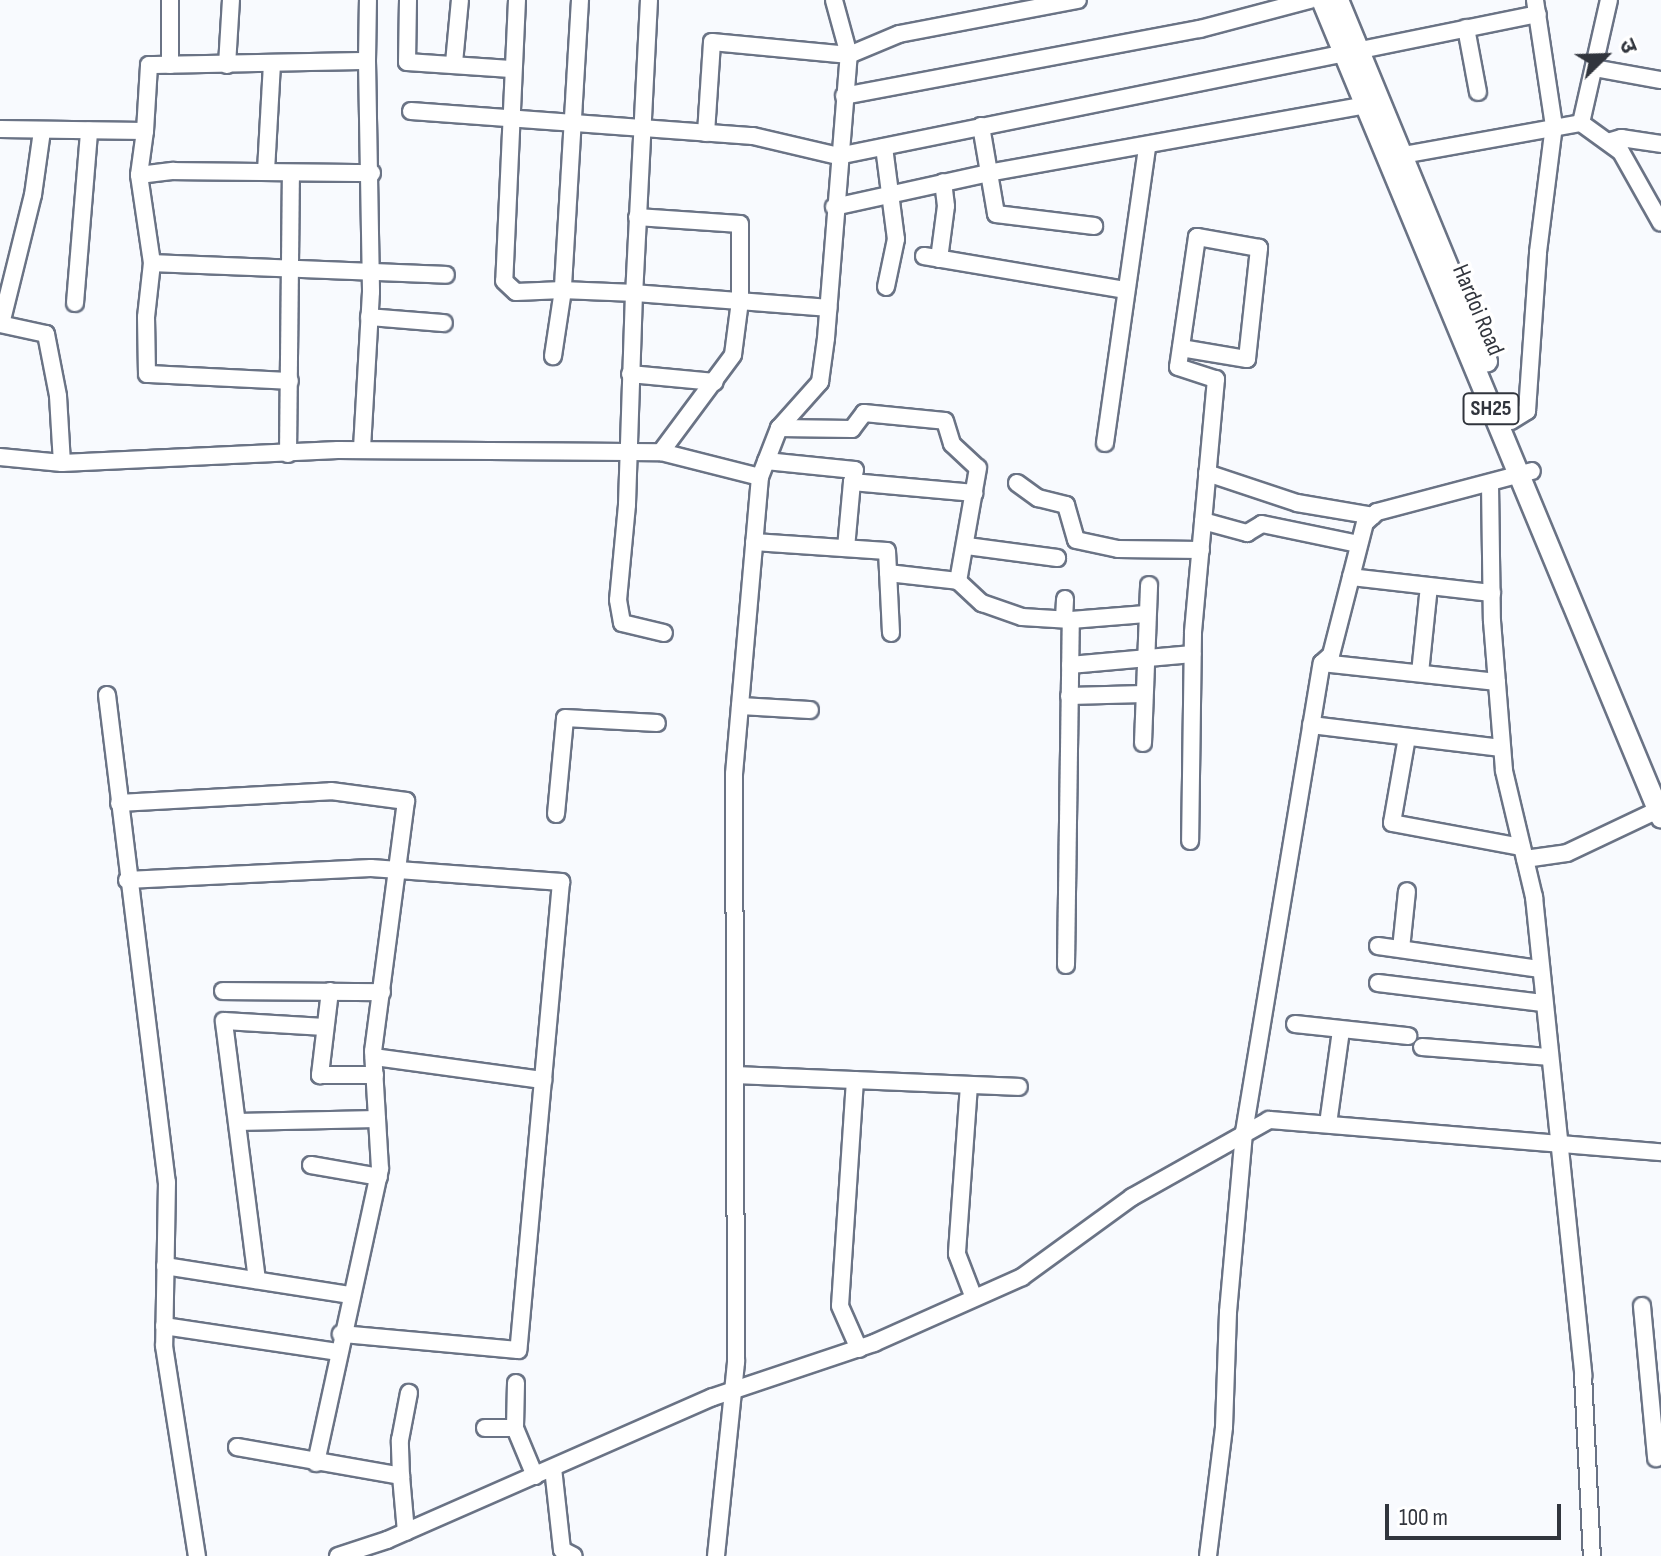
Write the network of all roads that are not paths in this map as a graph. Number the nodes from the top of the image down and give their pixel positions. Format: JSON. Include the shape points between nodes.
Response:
{"nodes":[{"id":1,"x":170,"y":0,"type":"edge"},
{"id":2,"x":231,"y":0,"type":"edge"},
{"id":3,"x":368,"y":0,"type":"edge"},
{"id":4,"x":408,"y":0,"type":"edge"},
{"id":5,"x":460,"y":0,"type":"edge"},
{"id":6,"x":517,"y":0,"type":"edge"},
{"id":7,"x":580,"y":0,"type":"edge"},
{"id":8,"x":649,"y":0,"type":"edge"},
{"id":9,"x":834,"y":0,"type":"edge"},
{"id":10,"x":1310,"y":0,"type":"edge"},
{"id":11,"x":1322,"y":0,"type":"edge"},
{"id":12,"x":1338,"y":0,"type":"edge"},
{"id":13,"x":1609,"y":0,"type":"edge"},
{"id":14,"x":1071,"y":1,"type":"edge"},
{"id":15,"x":1536,"y":7,"type":"edge"},
{"id":16,"x":1466,"y":28,"type":"junction"},
{"id":17,"x":1351,"y":52,"type":"junction"},
{"id":18,"x":849,"y":55,"type":"junction"},
{"id":19,"x":367,"y":61,"type":"junction"},
{"id":20,"x":454,"y":63,"type":"junction"},
{"id":21,"x":170,"y":65,"type":"junction"},
{"id":22,"x":227,"y":65,"type":"junction"},
{"id":23,"x":272,"y":65,"type":"junction"},
{"id":24,"x":1594,"y":68,"type":"junction"},
{"id":25,"x":511,"y":69,"type":"junction"},
{"id":26,"x":1661,"y":80,"type":"edge"},
{"id":27,"x":1478,"y":92,"type":"dead end"},
{"id":28,"x":844,"y":96,"type":"junction"},
{"id":29,"x":1365,"y":105,"type":"junction"},
{"id":30,"x":411,"y":111,"type":"dead end"},
{"id":31,"x":511,"y":120,"type":"junction"},
{"id":32,"x":1581,"y":123,"type":"junction"},
{"id":33,"x":572,"y":126,"type":"junction"},
{"id":34,"x":981,"y":126,"type":"junction"},
{"id":35,"x":1554,"y":126,"type":"junction"},
{"id":36,"x":0,"y":129,"type":"edge"},
{"id":37,"x":641,"y":130,"type":"junction"},
{"id":38,"x":42,"y":131,"type":"junction"},
{"id":39,"x":89,"y":131,"type":"junction"},
{"id":40,"x":145,"y":131,"type":"junction"},
{"id":41,"x":706,"y":133,"type":"junction"},
{"id":42,"x":1608,"y":142,"type":"junction"},
{"id":43,"x":1661,"y":144,"type":"edge"},
{"id":44,"x":884,"y":147,"type":"junction"},
{"id":45,"x":1147,"y":147,"type":"junction"},
{"id":46,"x":838,"y":156,"type":"junction"},
{"id":47,"x":1394,"y":157,"type":"junction"},
{"id":48,"x":266,"y":171,"type":"junction"},
{"id":49,"x":372,"y":173,"type":"junction"},
{"id":50,"x":988,"y":173,"type":"junction"},
{"id":51,"x":291,"y":174,"type":"junction"},
{"id":52,"x":139,"y":175,"type":"junction"},
{"id":53,"x":943,"y":182,"type":"junction"},
{"id":54,"x":893,"y":196,"type":"junction"},
{"id":55,"x":834,"y":207,"type":"junction"},
{"id":56,"x":637,"y":217,"type":"junction"},
{"id":57,"x":1661,"y":223,"type":"edge"},
{"id":58,"x":1094,"y":226,"type":"dead end"},
{"id":59,"x":152,"y":263,"type":"junction"},
{"id":60,"x":291,"y":267,"type":"junction"},
{"id":61,"x":371,"y":272,"type":"junction"},
{"id":62,"x":446,"y":275,"type":"dead end"},
{"id":63,"x":886,"y":287,"type":"dead end"},
{"id":64,"x":563,"y":290,"type":"junction"},
{"id":65,"x":1126,"y":290,"type":"junction"},
{"id":66,"x":634,"y":293,"type":"junction"},
{"id":67,"x":740,"y":301,"type":"junction"},
{"id":68,"x":75,"y":303,"type":"dead end"},
{"id":69,"x":828,"y":308,"type":"junction"},
{"id":70,"x":369,"y":317,"type":"junction"},
{"id":71,"x":444,"y":323,"type":"dead end"},
{"id":72,"x":1,"y":324,"type":"edge"},
{"id":73,"x":1181,"y":348,"type":"junction"},
{"id":74,"x":553,"y":356,"type":"dead end"},
{"id":75,"x":630,"y":374,"type":"junction"},
{"id":76,"x":290,"y":381,"type":"junction"},
{"id":77,"x":715,"y":382,"type":"junction"},
{"id":78,"x":1511,"y":421,"type":"junction"},
{"id":79,"x":779,"y":428,"type":"junction"},
{"id":80,"x":1105,"y":443,"type":"dead end"},
{"id":81,"x":362,"y":450,"type":"junction"},
{"id":82,"x":626,"y":452,"type":"junction"},
{"id":83,"x":661,"y":452,"type":"junction"},
{"id":84,"x":288,"y":454,"type":"junction"},
{"id":85,"x":0,"y":457,"type":"edge"},
{"id":86,"x":62,"y":463,"type":"junction"},
{"id":87,"x":763,"y":469,"type":"junction"},
{"id":88,"x":1207,"y":473,"type":"junction"},
{"id":89,"x":1525,"y":474,"type":"junction"},
{"id":90,"x":852,"y":482,"type":"junction"},
{"id":91,"x":1017,"y":483,"type":"dead end"},
{"id":92,"x":1490,"y":484,"type":"junction"},
{"id":93,"x":975,"y":493,"type":"junction"},
{"id":94,"x":1373,"y":516,"type":"junction"},
{"id":95,"x":1203,"y":521,"type":"junction"},
{"id":96,"x":754,"y":542,"type":"junction"},
{"id":97,"x":1359,"y":544,"type":"junction"},
{"id":98,"x":967,"y":546,"type":"junction"},
{"id":99,"x":846,"y":548,"type":"junction"},
{"id":100,"x":1201,"y":550,"type":"junction"},
{"id":101,"x":1057,"y":558,"type":"dead end"},
{"id":102,"x":888,"y":573,"type":"junction"},
{"id":103,"x":1351,"y":577,"type":"junction"},
{"id":104,"x":958,"y":581,"type":"junction"},
{"id":105,"x":1149,"y":585,"type":"dead end"},
{"id":106,"x":1429,"y":586,"type":"junction"},
{"id":107,"x":1492,"y":593,"type":"junction"},
{"id":108,"x":1065,"y":599,"type":"dead end"},
{"id":109,"x":1146,"y":614,"type":"junction"},
{"id":110,"x":1067,"y":620,"type":"junction"},
{"id":111,"x":664,"y":633,"type":"dead end"},
{"id":112,"x":891,"y":633,"type":"dead end"},
{"id":113,"x":1193,"y":654,"type":"junction"},
{"id":114,"x":1145,"y":658,"type":"junction"},
{"id":115,"x":1322,"y":663,"type":"junction"},
{"id":116,"x":1070,"y":665,"type":"junction"},
{"id":117,"x":1420,"y":673,"type":"junction"},
{"id":118,"x":1497,"y":682,"type":"junction"},
{"id":119,"x":1144,"y":694,"type":"junction"},
{"id":120,"x":107,"y":695,"type":"dead end"},
{"id":121,"x":1069,"y":696,"type":"junction"},
{"id":122,"x":740,"y":706,"type":"junction"},
{"id":123,"x":810,"y":710,"type":"dead end"},
{"id":124,"x":657,"y":723,"type":"dead end"},
{"id":125,"x":1311,"y":725,"type":"junction"},
{"id":126,"x":1407,"y":737,"type":"junction"},
{"id":127,"x":1143,"y":743,"type":"dead end"},
{"id":128,"x":1502,"y":748,"type":"junction"},
{"id":129,"x":1661,"y":783,"type":"edge"},
{"id":130,"x":119,"y":803,"type":"junction"},
{"id":131,"x":556,"y":814,"type":"dead end"},
{"id":132,"x":1660,"y":814,"type":"edge"},
{"id":133,"x":1190,"y":841,"type":"dead end"},
{"id":134,"x":1523,"y":853,"type":"junction"},
{"id":135,"x":397,"y":870,"type":"junction"},
{"id":136,"x":127,"y":880,"type":"junction"},
{"id":137,"x":1407,"y":891,"type":"dead end"},
{"id":138,"x":1378,"y":946,"type":"dead end"},
{"id":139,"x":1401,"y":949,"type":"junction"},
{"id":140,"x":1066,"y":965,"type":"dead end"},
{"id":141,"x":1540,"y":969,"type":"junction"},
{"id":142,"x":1378,"y":983,"type":"dead end"},
{"id":143,"x":223,"y":991,"type":"dead end"},
{"id":144,"x":330,"y":991,"type":"junction"},
{"id":145,"x":382,"y":992,"type":"junction"},
{"id":146,"x":1543,"y":1003,"type":"junction"},
{"id":147,"x":1295,"y":1024,"type":"dead end"},
{"id":148,"x":325,"y":1027,"type":"junction"},
{"id":149,"x":1341,"y":1030,"type":"junction"},
{"id":150,"x":1408,"y":1036,"type":"dead end"},
{"id":151,"x":1422,"y":1047,"type":"dead end"},
{"id":152,"x":374,"y":1057,"type":"junction"},
{"id":153,"x":1548,"y":1057,"type":"junction"},
{"id":154,"x":375,"y":1075,"type":"junction"},
{"id":155,"x":737,"y":1075,"type":"junction"},
{"id":156,"x":543,"y":1080,"type":"junction"},
{"id":157,"x":855,"y":1080,"type":"junction"},
{"id":158,"x":969,"y":1085,"type":"junction"},
{"id":159,"x":1019,"y":1087,"type":"dead end"},
{"id":160,"x":377,"y":1119,"type":"junction"},
{"id":161,"x":237,"y":1122,"type":"junction"},
{"id":162,"x":1328,"y":1124,"type":"junction"},
{"id":163,"x":1244,"y":1132,"type":"junction"},
{"id":164,"x":1557,"y":1146,"type":"junction"},
{"id":165,"x":1661,"y":1152,"type":"edge"},
{"id":166,"x":311,"y":1165,"type":"dead end"},
{"id":167,"x":379,"y":1177,"type":"junction"},
{"id":168,"x":165,"y":1266,"type":"junction"},
{"id":169,"x":257,"y":1280,"type":"junction"},
{"id":170,"x":351,"y":1295,"type":"junction"},
{"id":171,"x":974,"y":1298,"type":"junction"},
{"id":172,"x":1642,"y":1306,"type":"dead end"},
{"id":173,"x":164,"y":1326,"type":"junction"},
{"id":174,"x":341,"y":1334,"type":"junction"},
{"id":175,"x":859,"y":1349,"type":"junction"},
{"id":176,"x":337,"y":1352,"type":"junction"},
{"id":177,"x":516,"y":1383,"type":"dead end"},
{"id":178,"x":729,"y":1392,"type":"junction"},
{"id":179,"x":409,"y":1393,"type":"dead end"},
{"id":180,"x":485,"y":1428,"type":"dead end"},
{"id":181,"x":515,"y":1428,"type":"junction"},
{"id":182,"x":237,"y":1447,"type":"dead end"},
{"id":183,"x":1656,"y":1458,"type":"dead end"},
{"id":184,"x":316,"y":1463,"type":"junction"},
{"id":185,"x":553,"y":1468,"type":"junction"},
{"id":186,"x":401,"y":1476,"type":"junction"},
{"id":187,"x":535,"y":1476,"type":"junction"},
{"id":188,"x":406,"y":1532,"type":"junction"},
{"id":189,"x":197,"y":1556,"type":"edge"},
{"id":190,"x":338,"y":1556,"type":"edge"},
{"id":191,"x":574,"y":1556,"type":"edge"},
{"id":192,"x":716,"y":1556,"type":"edge"},
{"id":193,"x":1208,"y":1556,"type":"edge"},
{"id":194,"x":1592,"y":1556,"type":"edge"}],
"edges":[{"from":1,"to":21,"type":"street"},
{"from":2,"to":22,"type":"street"},
{"from":3,"to":19,"type":"street"},
{"from":4,"to":20,"type":"street","via":[[407,62]]},
{"from":5,"to":20,"type":"street"},
{"from":6,"to":25,"type":"street"},
{"from":7,"to":33,"type":"street"},
{"from":8,"to":37,"type":"street"},
{"from":9,"to":18,"type":"street"},
{"from":10,"to":28,"type":"street","via":[[1200,29]]},
{"from":11,"to":17,"type":"main road","name":"Hardoi Road","number":"SH25"},
{"from":12,"to":17,"type":"main road","name":"Hardoi Road","number":"SH25"},
{"from":13,"to":24,"type":"street"},
{"from":14,"to":18,"type":"street","via":[[899,34]]},
{"from":15,"to":16,"type":"street"},
{"from":15,"to":35,"type":"street"},
{"from":16,"to":17,"type":"street"},
{"from":16,"to":27,"type":"street"},
{"from":17,"to":29,"type":"main road","name":"Hardoi Road","number":"SH25"},
{"from":17,"to":34,"type":"street"},
{"from":17,"to":47,"type":"main road","name":"Hardoi Road","number":"SH25"},
{"from":18,"to":28,"type":"street"},
{"from":18,"to":41,"type":"street","via":[[712,42]]},
{"from":19,"to":23,"type":"street"},
{"from":19,"to":49,"type":"street"},
{"from":20,"to":25,"type":"street"},
{"from":21,"to":22,"type":"street"},
{"from":21,"to":40,"type":"street","via":[[149,65]]},
{"from":22,"to":23,"type":"street"},
{"from":23,"to":48,"type":"street"},
{"from":24,"to":26,"type":"street"},
{"from":24,"to":32,"type":"street"},
{"from":25,"to":31,"type":"street"},
{"from":28,"to":46,"type":"street"},
{"from":29,"to":45,"type":"street"},
{"from":29,"to":47,"type":"main road","name":"Hardoi Road","number":"SH25"},
{"from":30,"to":31,"type":"street"},
{"from":31,"to":33,"type":"street"},
{"from":31,"to":64,"type":"street","via":[[504,281],[516,292]]},
{"from":32,"to":35,"type":"street"},
{"from":32,"to":42,"type":"street"},
{"from":33,"to":37,"type":"street"},
{"from":33,"to":64,"type":"street"},
{"from":34,"to":44,"type":"street"},
{"from":34,"to":50,"type":"street"},
{"from":35,"to":47,"type":"street"},
{"from":35,"to":78,"type":"street","via":[[1538,252],[1527,411]]},
{"from":36,"to":38,"type":"street"},
{"from":37,"to":41,"type":"street"},
{"from":37,"to":56,"type":"street"},
{"from":38,"to":39,"type":"street"},
{"from":38,"to":72,"type":"street","via":[[33,195]]},
{"from":39,"to":40,"type":"street"},
{"from":39,"to":68,"type":"street"},
{"from":40,"to":52,"type":"street"},
{"from":41,"to":46,"type":"street","via":[[753,136]]},
{"from":42,"to":43,"type":"street","via":[[1621,138]]},
{"from":42,"to":57,"type":"street","via":[[1621,152]]},
{"from":44,"to":46,"type":"street"},
{"from":44,"to":54,"type":"street"},
{"from":45,"to":50,"type":"street"},
{"from":45,"to":65,"type":"street"},
{"from":46,"to":55,"type":"street"},
{"from":47,"to":78,"type":"main road","name":"Hardoi Road","number":"SH25"},
{"from":47,"to":89,"type":"main road","name":"Hardoi Road","number":"SH25"},
{"from":48,"to":51,"type":"street"},
{"from":48,"to":52,"type":"street"},
{"from":49,"to":51,"type":"street"},
{"from":49,"to":61,"type":"street"},
{"from":50,"to":53,"type":"street"},
{"from":50,"to":58,"type":"street","via":[[996,214]]},
{"from":51,"to":60,"type":"street"},
{"from":52,"to":59,"type":"street"},
{"from":53,"to":54,"type":"street"},
{"from":53,"to":65,"type":"street","via":[[946,206],[931,258]]},
{"from":54,"to":55,"type":"street"},
{"from":54,"to":63,"type":"street","via":[[896,239]]},
{"from":55,"to":69,"type":"street"},
{"from":56,"to":66,"type":"street"},
{"from":56,"to":67,"type":"street","via":[[740,224]]},
{"from":59,"to":60,"type":"street"},
{"from":59,"to":76,"type":"street","via":[[147,374]]},
{"from":60,"to":61,"type":"street"},
{"from":60,"to":76,"type":"street"},
{"from":61,"to":62,"type":"street"},
{"from":61,"to":70,"type":"street"},
{"from":64,"to":66,"type":"street"},
{"from":64,"to":74,"type":"street"},
{"from":65,"to":80,"type":"street"},
{"from":66,"to":67,"type":"street"},
{"from":66,"to":75,"type":"street"},
{"from":67,"to":69,"type":"street"},
{"from":67,"to":77,"type":"street","via":[[733,355]]},
{"from":69,"to":79,"type":"street","via":[[820,382]]},
{"from":70,"to":71,"type":"street"},
{"from":70,"to":81,"type":"street"},
{"from":72,"to":86,"type":"street","via":[[46,334],[58,396]]},
{"from":73,"to":73,"type":"street","via":[[1197,237],[1259,248],[1247,359]]},
{"from":73,"to":88,"type":"street","via":[[1178,367],[1216,379]]},
{"from":75,"to":77,"type":"street"},
{"from":75,"to":82,"type":"street"},
{"from":76,"to":84,"type":"street"},
{"from":77,"to":83,"type":"street"},
{"from":78,"to":89,"type":"main road","name":"Hardoi Road","number":"SH25"},
{"from":79,"to":87,"type":"street"},
{"from":79,"to":93,"type":"street","via":[[852,429],[864,413],[945,421],[952,444],[978,468]]},
{"from":81,"to":82,"type":"street"},
{"from":81,"to":84,"type":"street"},
{"from":82,"to":83,"type":"street"},
{"from":82,"to":111,"type":"street","via":[[618,600],[622,623]]},
{"from":83,"to":87,"type":"street"},
{"from":84,"to":86,"type":"street"},
{"from":85,"to":86,"type":"street"},
{"from":87,"to":90,"type":"street","via":[[855,470]]},
{"from":87,"to":96,"type":"street"},
{"from":88,"to":94,"type":"street","via":[[1297,503]]},
{"from":88,"to":95,"type":"street"},
{"from":89,"to":92,"type":"street"},
{"from":89,"to":129,"type":"main road","name":"Hardoi Road","number":"SH25"},
{"from":89,"to":132,"type":"main road","name":"Hardoi Road","number":"SH25"},
{"from":90,"to":93,"type":"street"},
{"from":90,"to":99,"type":"street"},
{"from":91,"to":100,"type":"street","via":[[1038,498],[1066,505],[1076,540],[1118,549]]},
{"from":92,"to":94,"type":"street"},
{"from":92,"to":107,"type":"street"},
{"from":93,"to":98,"type":"street"},
{"from":94,"to":97,"type":"street","via":[[1365,523]]},
{"from":95,"to":97,"type":"street","via":[[1247,533],[1262,524]]},
{"from":95,"to":100,"type":"street"},
{"from":96,"to":99,"type":"street"},
{"from":96,"to":122,"type":"street"},
{"from":97,"to":103,"type":"street"},
{"from":98,"to":101,"type":"street"},
{"from":98,"to":104,"type":"street"},
{"from":99,"to":102,"type":"street","via":[[887,551]]},
{"from":100,"to":113,"type":"street"},
{"from":102,"to":104,"type":"street"},
{"from":102,"to":112,"type":"street"},
{"from":103,"to":106,"type":"street"},
{"from":103,"to":115,"type":"street","via":[[1331,655]]},
{"from":104,"to":110,"type":"street","via":[[982,603],[1022,617]]},
{"from":105,"to":109,"type":"street"},
{"from":106,"to":107,"type":"street"},
{"from":106,"to":117,"type":"street"},
{"from":107,"to":118,"type":"street"},
{"from":108,"to":110,"type":"street"},
{"from":109,"to":110,"type":"street"},
{"from":109,"to":114,"type":"street"},
{"from":110,"to":116,"type":"street"},
{"from":113,"to":114,"type":"street"},
{"from":113,"to":133,"type":"street"},
{"from":114,"to":116,"type":"street"},
{"from":114,"to":119,"type":"street"},
{"from":115,"to":117,"type":"street"},
{"from":115,"to":125,"type":"street"},
{"from":116,"to":121,"type":"street"},
{"from":117,"to":118,"type":"street"},
{"from":118,"to":128,"type":"street"},
{"from":119,"to":121,"type":"street"},
{"from":119,"to":127,"type":"street"},
{"from":120,"to":130,"type":"street"},
{"from":121,"to":140,"type":"street"},
{"from":122,"to":123,"type":"street"},
{"from":122,"to":155,"type":"street","via":[[734,819]]},
{"from":124,"to":131,"type":"street","via":[[565,718]]},
{"from":125,"to":126,"type":"street"},
{"from":125,"to":163,"type":"street"},
{"from":126,"to":128,"type":"street"},
{"from":126,"to":134,"type":"street","via":[[1392,823]]},
{"from":128,"to":134,"type":"street"},
{"from":130,"to":135,"type":"street","via":[[331,791],[406,801]]},
{"from":130,"to":136,"type":"street"},
{"from":132,"to":134,"type":"street","via":[[1567,853]]},
{"from":134,"to":141,"type":"street"},
{"from":135,"to":136,"type":"street"},
{"from":135,"to":145,"type":"street"},
{"from":135,"to":156,"type":"street","via":[[561,882]]},
{"from":136,"to":168,"type":"street","via":[[167,1182]]},
{"from":137,"to":139,"type":"street"},
{"from":138,"to":139,"type":"street"},
{"from":139,"to":141,"type":"street"},
{"from":141,"to":146,"type":"street"},
{"from":142,"to":146,"type":"street"},
{"from":143,"to":144,"type":"street"},
{"from":144,"to":145,"type":"street"},
{"from":144,"to":148,"type":"street"},
{"from":145,"to":152,"type":"street"},
{"from":146,"to":153,"type":"street"},
{"from":147,"to":149,"type":"street"},
{"from":148,"to":154,"type":"street","via":[[320,1075]]},
{"from":148,"to":161,"type":"street","via":[[224,1021]]},
{"from":149,"to":150,"type":"street"},
{"from":149,"to":162,"type":"street"},
{"from":151,"to":153,"type":"street"},
{"from":152,"to":154,"type":"street"},
{"from":152,"to":156,"type":"street"},
{"from":153,"to":164,"type":"street"},
{"from":154,"to":160,"type":"street"},
{"from":155,"to":157,"type":"street"},
{"from":155,"to":178,"type":"street","via":[[736,1362]]},
{"from":156,"to":174,"type":"street","via":[[518,1350]]},
{"from":157,"to":158,"type":"street"},
{"from":157,"to":175,"type":"street","via":[[840,1306]]},
{"from":158,"to":159,"type":"street"},
{"from":158,"to":171,"type":"street","via":[[957,1254]]},
{"from":160,"to":161,"type":"street"},
{"from":160,"to":167,"type":"street"},
{"from":161,"to":169,"type":"street"},
{"from":162,"to":163,"type":"street","via":[[1269,1120]]},
{"from":162,"to":164,"type":"street"},
{"from":163,"to":171,"type":"street","via":[[1132,1197],[1022,1277]]},
{"from":163,"to":193,"type":"street","via":[[1224,1427]]},
{"from":164,"to":165,"type":"street"},
{"from":164,"to":194,"type":"street","via":[[1583,1375]]},
{"from":166,"to":167,"type":"street"},
{"from":167,"to":170,"type":"street"},
{"from":168,"to":169,"type":"street"},
{"from":168,"to":173,"type":"street"},
{"from":169,"to":170,"type":"street"},
{"from":170,"to":174,"type":"street"},
{"from":171,"to":175,"type":"street"},
{"from":172,"to":183,"type":"street"},
{"from":173,"to":176,"type":"street"},
{"from":173,"to":189,"type":"street"},
{"from":174,"to":176,"type":"street"},
{"from":175,"to":178,"type":"street"},
{"from":176,"to":184,"type":"street"},
{"from":177,"to":181,"type":"street"},
{"from":178,"to":185,"type":"street"},
{"from":178,"to":192,"type":"street"},
{"from":179,"to":186,"type":"street","via":[[400,1440]]},
{"from":180,"to":181,"type":"street"},
{"from":181,"to":187,"type":"street"},
{"from":182,"to":184,"type":"street"},
{"from":184,"to":186,"type":"street"},
{"from":185,"to":187,"type":"street"},
{"from":185,"to":191,"type":"street","via":[[562,1550]]},
{"from":186,"to":188,"type":"street"},
{"from":187,"to":188,"type":"street"},
{"from":188,"to":190,"type":"street"}]}
